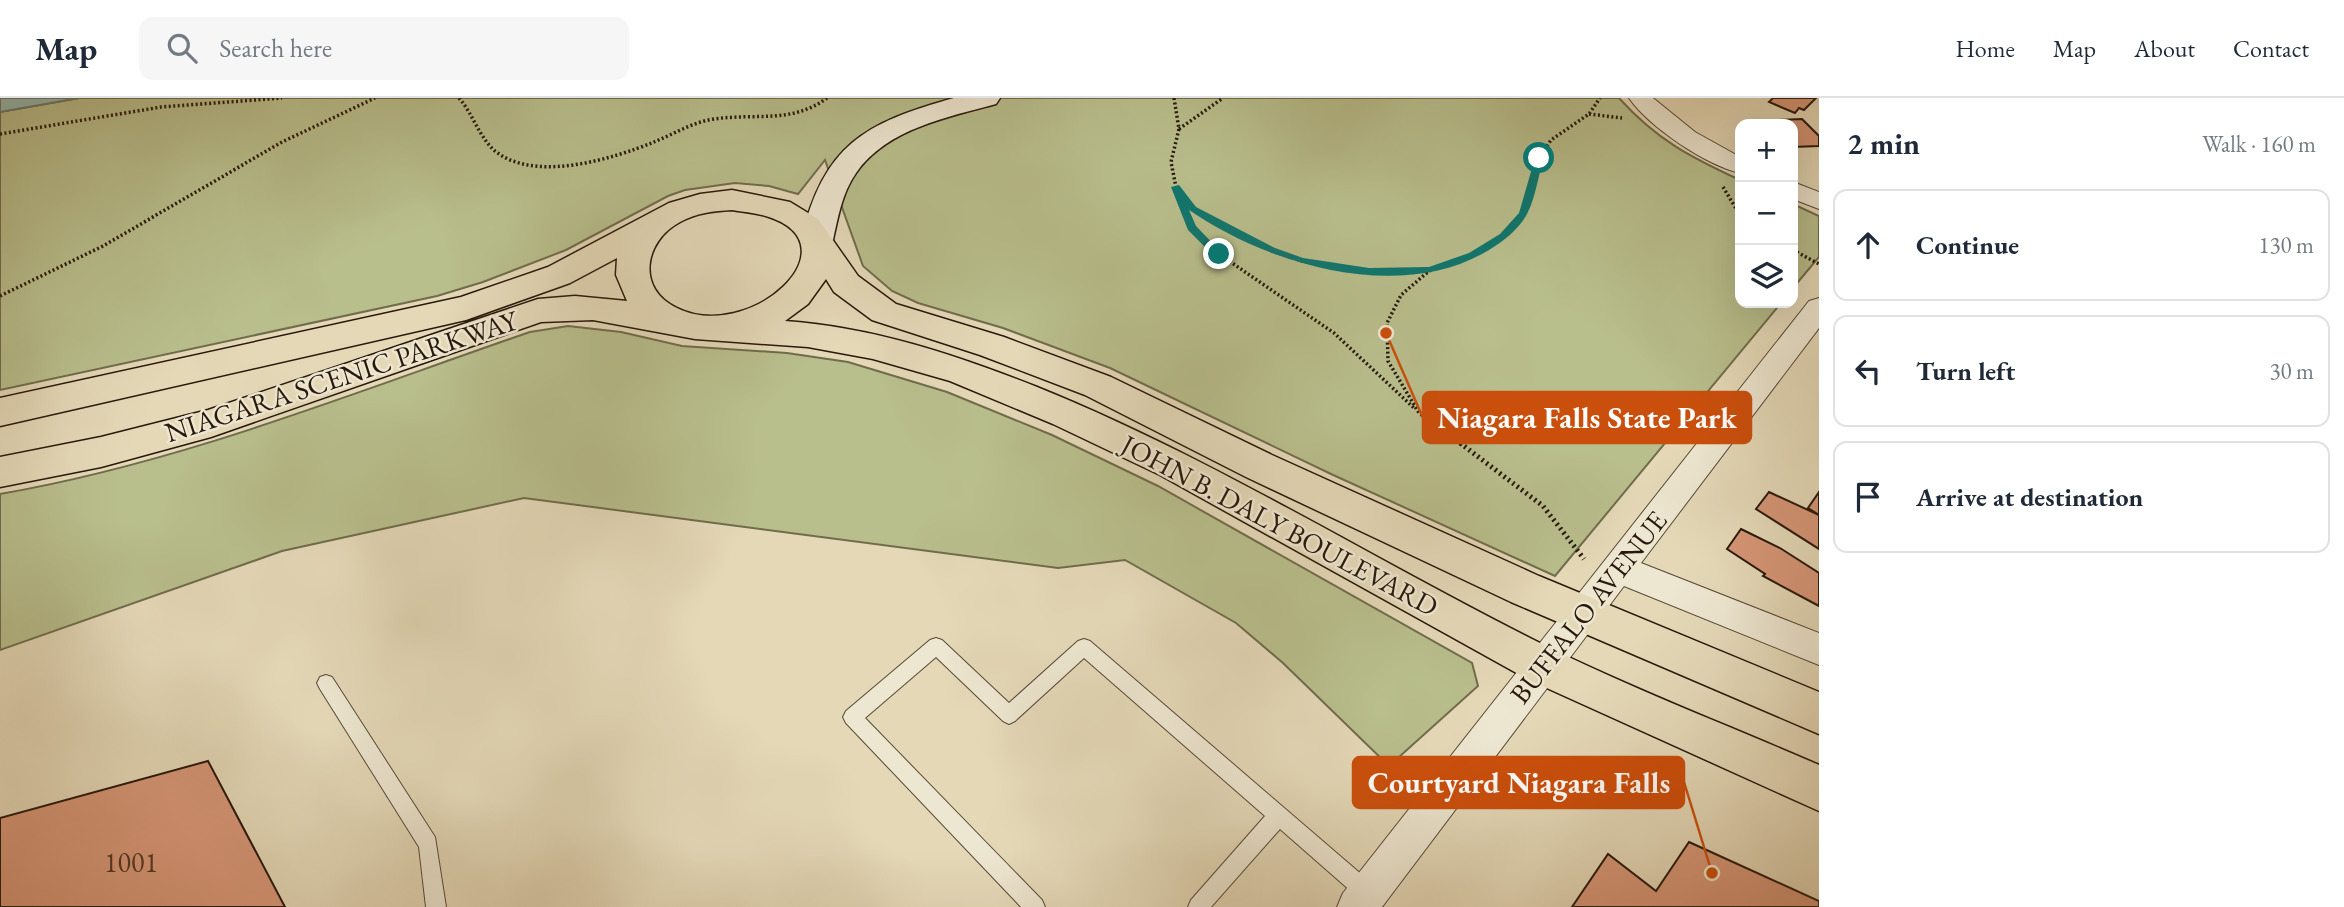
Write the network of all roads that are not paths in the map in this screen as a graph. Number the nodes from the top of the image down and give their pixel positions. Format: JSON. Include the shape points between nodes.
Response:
{"nodes":[{"id":1,"x":986,"y":98,"type":"edge"},
{"id":2,"x":1640,"y":98,"type":"edge"},
{"id":3,"x":1735,"y":163,"type":"edge"},
{"id":4,"x":1798,"y":192,"type":"edge"},
{"id":5,"x":1819,"y":201,"type":"edge"},
{"id":6,"x":655,"y":224,"type":"junction"},
{"id":7,"x":817,"y":241,"type":"junction"},
{"id":8,"x":1819,"y":307,"type":"edge"},
{"id":9,"x":682,"y":325,"type":"junction"},
{"id":10,"x":720,"y":329,"type":"junction"},
{"id":11,"x":0,"y":412,"type":"edge"},
{"id":12,"x":0,"y":472,"type":"edge"},
{"id":13,"x":1602,"y":566,"type":"junction"},
{"id":14,"x":1583,"y":615,"type":"junction"},
{"id":15,"x":1819,"y":649,"type":"edge"},
{"id":16,"x":1544,"y":666,"type":"junction"},
{"id":17,"x":326,"y":683,"type":"dead end"},
{"id":18,"x":1819,"y":713,"type":"edge"},
{"id":19,"x":1819,"y":788,"type":"edge"},
{"id":20,"x":1279,"y":815,"type":"junction"},
{"id":21,"x":1363,"y":900,"type":"edge"},
{"id":22,"x":436,"y":907,"type":"edge"},
{"id":23,"x":1035,"y":907,"type":"edge"},
{"id":24,"x":1198,"y":907,"type":"edge"}],
"edges":[{"from":1,"to":7,"type":"main road","via":[[901,123],[859,152],[832,187]]},
{"from":2,"to":3,"type":"street","via":[[1693,142]]},
{"from":4,"to":5,"type":"street"},
{"from":6,"to":7,"type":"highway","via":[[694,206],[749,201],[791,214]]},
{"from":6,"to":9,"type":"highway","via":[[635,252],[635,289],[652,311]]},
{"from":6,"to":11,"type":"highway","name":"NIAGARA SCENIC PARKWAY","via":[[559,275],[466,308]]},
{"from":7,"to":10,"type":"highway","via":[[816,271],[791,302],[759,321]]},
{"from":7,"to":14,"type":"highway","name":"JOHN B. DALY BOULEVARD","via":[[846,284],[884,312],[1107,390],[1259,466]]},
{"from":8,"to":13,"type":"street","name":"BUFFALO AVENUE"},
{"from":9,"to":10,"type":"highway"},
{"from":9,"to":12,"type":"highway","name":"NIAGARA SCENIC PARKWAY","via":[[602,309],[538,311],[202,425]]},
{"from":10,"to":16,"type":"highway","name":"JOHN B. DALY BOULEVARD","via":[[808,335],[873,346],[961,371],[1173,464]]},
{"from":13,"to":14,"type":"street","name":"BUFFALO AVENUE"},
{"from":13,"to":15,"type":"street"},
{"from":14,"to":16,"type":"street","name":"BUFFALO AVENUE"},
{"from":14,"to":18,"type":"highway","name":"JOHN B. DALY BOULEVARD"},
{"from":16,"to":19,"type":"highway","name":"JOHN B. DALY BOULEVARD"},
{"from":16,"to":21,"type":"street","name":"BUFFALO AVENUE"},
{"from":17,"to":22,"type":"lane","via":[[428,844]]},
{"from":20,"to":21,"type":"lane"},
{"from":20,"to":23,"type":"lane","via":[[1084,647],[1009,715],[936,646],[852,717]]},
{"from":20,"to":24,"type":"lane"}]}
